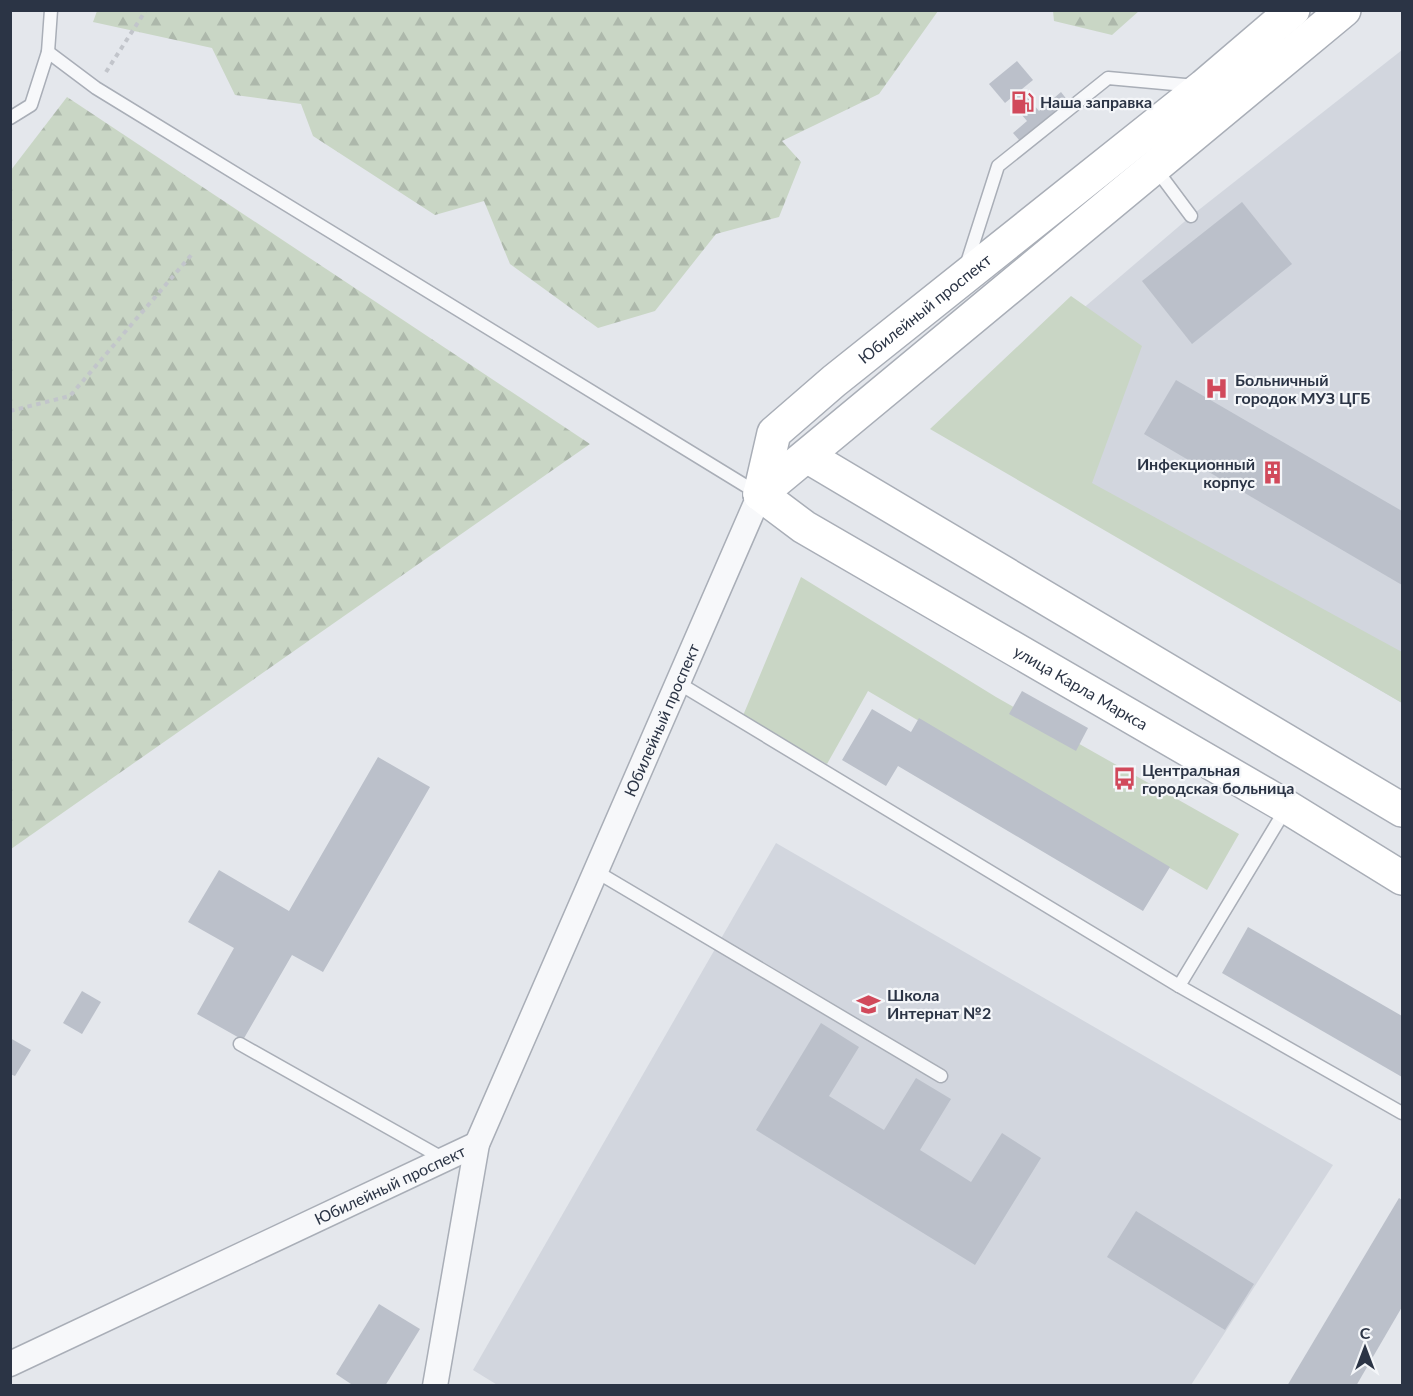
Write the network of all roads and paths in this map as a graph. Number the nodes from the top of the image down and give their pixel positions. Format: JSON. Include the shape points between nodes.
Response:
{"nodes":[{"id":1,"x":51,"y":10,"type":"edge"},
{"id":2,"x":146,"y":10,"type":"edge"},
{"id":3,"x":1344,"y":10,"type":"edge"},
{"id":4,"x":1301,"y":18,"type":"edge"},
{"id":5,"x":48,"y":52,"type":"junction"},
{"id":6,"x":1204,"y":86,"type":"junction"},
{"id":7,"x":96,"y":87,"type":"junction"},
{"id":8,"x":10,"y":118,"type":"edge"},
{"id":9,"x":1156,"y":168,"type":"junction"},
{"id":10,"x":1191,"y":216,"type":"dead end"},
{"id":11,"x":193,"y":253,"type":"dead end"},
{"id":12,"x":962,"y":280,"type":"junction"},
{"id":13,"x":10,"y":411,"type":"edge"},
{"id":14,"x":807,"y":456,"type":"junction"},
{"id":15,"x":760,"y":494,"type":"junction"},
{"id":16,"x":680,"y":684,"type":"junction"},
{"id":17,"x":1287,"y":807,"type":"junction"},
{"id":18,"x":1402,"y":810,"type":"edge"},
{"id":19,"x":597,"y":872,"type":"junction"},
{"id":20,"x":1402,"y":878,"type":"edge"},
{"id":21,"x":1179,"y":986,"type":"junction"},
{"id":22,"x":240,"y":1044,"type":"dead end"},
{"id":23,"x":941,"y":1076,"type":"dead end"},
{"id":24,"x":1402,"y":1113,"type":"edge"},
{"id":25,"x":477,"y":1144,"type":"junction"},
{"id":26,"x":445,"y":1160,"type":"junction"},
{"id":27,"x":10,"y":1364,"type":"edge"},
{"id":28,"x":435,"y":1386,"type":"edge"}],
"edges":[{"from":1,"to":5,"type":"lane"},
{"from":2,"to":7,"type":"path"},
{"from":3,"to":4,"type":"main road"},
{"from":4,"to":6,"type":"main road","name":"Юбилейный проспект"},
{"from":4,"to":9,"type":"main road"},
{"from":5,"to":7,"type":"lane"},
{"from":5,"to":8,"type":"lane","via":[[31,105]]},
{"from":6,"to":12,"type":"main road","name":"Юбилейный проспект"},
{"from":6,"to":12,"type":"lane","via":[[1108,78],[998,166]]},
{"from":7,"to":15,"type":"lane"},
{"from":9,"to":10,"type":"lane"},
{"from":9,"to":14,"type":"main road"},
{"from":11,"to":13,"type":"path","via":[[70,396]]},
{"from":12,"to":15,"type":"main road","name":"Юбилейный проспект","via":[[774,433]]},
{"from":14,"to":15,"type":"main road"},
{"from":14,"to":18,"type":"main road"},
{"from":15,"to":16,"type":"street","name":"Юбилейный проспект"},
{"from":15,"to":17,"type":"main road","name":"улица Карла Маркса","via":[[804,527]]},
{"from":16,"to":19,"type":"street","name":"Юбилейный проспект"},
{"from":16,"to":21,"type":"lane"},
{"from":17,"to":20,"type":"main road","name":"улица Карла Маркса"},
{"from":17,"to":21,"type":"lane"},
{"from":19,"to":23,"type":"lane"},
{"from":19,"to":25,"type":"street","name":"Юбилейный проспект"},
{"from":21,"to":24,"type":"lane"},
{"from":22,"to":26,"type":"lane"},
{"from":25,"to":26,"type":"street","name":"Юбилейный проспект"},
{"from":25,"to":28,"type":"street"},
{"from":26,"to":27,"type":"street","name":"Юбилейный проспект"}]}
